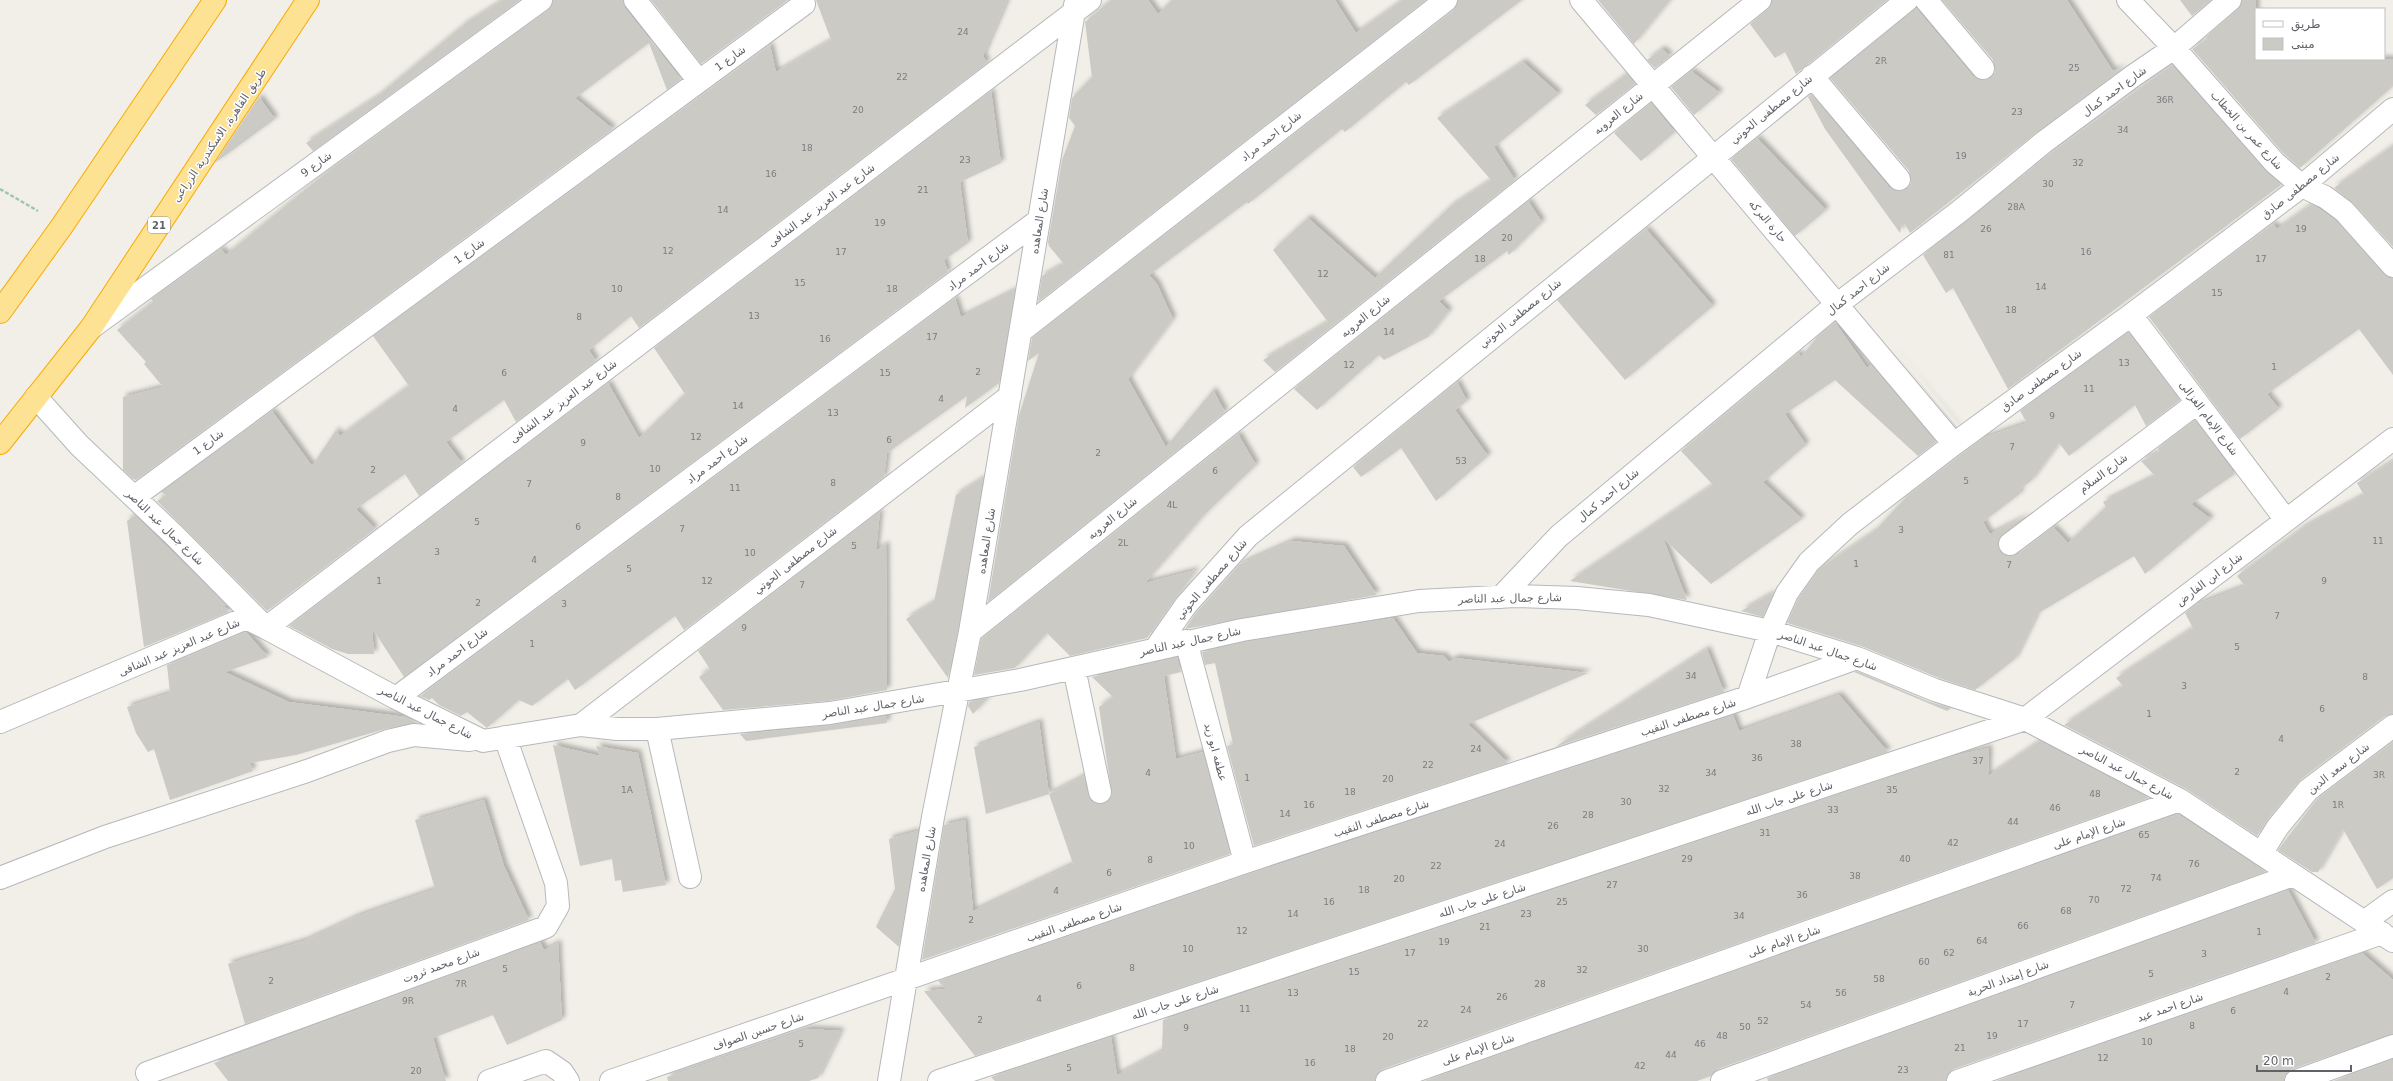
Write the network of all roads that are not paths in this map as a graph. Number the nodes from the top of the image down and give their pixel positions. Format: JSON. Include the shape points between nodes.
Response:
{"nodes":[{"id":1,"x":215,"y":0,"type":"edge"},
{"id":2,"x":541,"y":0,"type":"edge"},
{"id":3,"x":635,"y":0,"type":"edge"},
{"id":4,"x":1446,"y":0,"type":"edge"},
{"id":5,"x":1581,"y":0,"type":"edge"},
{"id":6,"x":1760,"y":0,"type":"edge"},
{"id":7,"x":1907,"y":0,"type":"edge"},
{"id":8,"x":1926,"y":0,"type":"edge"},
{"id":9,"x":2128,"y":0,"type":"edge"},
{"id":10,"x":2230,"y":0,"type":"edge"},
{"id":11,"x":308,"y":1,"type":"edge"},
{"id":12,"x":804,"y":4,"type":"dead end"},
{"id":13,"x":1080,"y":4,"type":"edge"},
{"id":14,"x":2174,"y":48,"type":"junction"},
{"id":15,"x":1984,"y":68,"type":"dead end"},
{"id":16,"x":1812,"y":76,"type":"junction"},
{"id":17,"x":699,"y":81,"type":"junction"},
{"id":18,"x":1652,"y":86,"type":"junction"},
{"id":19,"x":2393,"y":108,"type":"edge"},
{"id":20,"x":1713,"y":156,"type":"junction"},
{"id":21,"x":1898,"y":179,"type":"dead end"},
{"id":22,"x":2302,"y":186,"type":"junction"},
{"id":23,"x":1039,"y":220,"type":"junction"},
{"id":24,"x":2393,"y":266,"type":"edge"},
{"id":25,"x":1837,"y":304,"type":"junction"},
{"id":26,"x":0,"y":312,"type":"edge"},
{"id":27,"x":2131,"y":316,"type":"junction"},
{"id":28,"x":91,"y":328,"type":"junction"},
{"id":29,"x":1021,"y":330,"type":"junction"},
{"id":30,"x":36,"y":396,"type":"junction"},
{"id":31,"x":1010,"y":396,"type":"junction"},
{"id":32,"x":2197,"y":403,"type":"junction"},
{"id":33,"x":2393,"y":439,"type":"edge"},
{"id":34,"x":0,"y":443,"type":"edge"},
{"id":35,"x":1954,"y":444,"type":"junction"},
{"id":36,"x":134,"y":496,"type":"junction"},
{"id":37,"x":2286,"y":520,"type":"junction"},
{"id":38,"x":2010,"y":544,"type":"dead end"},
{"id":39,"x":1501,"y":597,"type":"junction"},
{"id":40,"x":266,"y":628,"type":"junction"},
{"id":41,"x":1770,"y":631,"type":"junction"},
{"id":42,"x":970,"y":632,"type":"junction"},
{"id":43,"x":1186,"y":642,"type":"junction"},
{"id":44,"x":1156,"y":648,"type":"junction"},
{"id":45,"x":1856,"y":658,"type":"junction"},
{"id":46,"x":1074,"y":668,"type":"junction"},
{"id":47,"x":960,"y":692,"type":"junction"},
{"id":48,"x":1748,"y":697,"type":"junction"},
{"id":49,"x":396,"y":698,"type":"junction"},
{"id":50,"x":2025,"y":719,"type":"junction"},
{"id":51,"x":0,"y":722,"type":"edge"},
{"id":52,"x":581,"y":725,"type":"junction"},
{"id":53,"x":2393,"y":726,"type":"edge"},
{"id":54,"x":657,"y":729,"type":"junction"},
{"id":55,"x":504,"y":737,"type":"junction"},
{"id":56,"x":483,"y":740,"type":"junction"},
{"id":57,"x":1100,"y":792,"type":"dead end"},
{"id":58,"x":2180,"y":800,"type":"junction"},
{"id":59,"x":2261,"y":854,"type":"junction"},
{"id":60,"x":1245,"y":862,"type":"junction"},
{"id":61,"x":2293,"y":875,"type":"junction"},
{"id":62,"x":690,"y":877,"type":"dead end"},
{"id":63,"x":0,"y":878,"type":"edge"},
{"id":64,"x":2393,"y":901,"type":"edge"},
{"id":65,"x":2380,"y":932,"type":"edge"},
{"id":66,"x":906,"y":980,"type":"junction"},
{"id":67,"x":2393,"y":1046,"type":"edge"},
{"id":68,"x":147,"y":1073,"type":"dead end"},
{"id":69,"x":489,"y":1081,"type":"edge"},
{"id":70,"x":568,"y":1081,"type":"edge"},
{"id":71,"x":611,"y":1081,"type":"edge"},
{"id":72,"x":889,"y":1081,"type":"edge"},
{"id":73,"x":939,"y":1081,"type":"edge"},
{"id":74,"x":1387,"y":1081,"type":"edge"},
{"id":75,"x":1722,"y":1081,"type":"edge"},
{"id":76,"x":1958,"y":1081,"type":"edge"},
{"id":77,"x":2296,"y":1081,"type":"edge"}],
"edges":[{"from":1,"to":26,"type":"highway","via":[[62,226]]},
{"from":2,"to":28,"type":"street","name":"شارع 9"},
{"from":3,"to":17,"type":"street"},
{"from":4,"to":29,"type":"street","name":"شارع احمد مراد"},
{"from":5,"to":18,"type":"street","name":"حارة البركه"},
{"from":6,"to":18,"type":"street","name":"شارع العروبه"},
{"from":7,"to":16,"type":"street","name":"شارع مصطفى الحوتي"},
{"from":8,"to":15,"type":"street"},
{"from":9,"to":14,"type":"street","name":"شارع عمر بن الخطاب"},
{"from":10,"to":14,"type":"street","name":"شارع احمد كمال"},
{"from":11,"to":28,"type":"highway","name":"طريق القاهرة, الاسكندرية الزراعى","number":"21"},
{"from":12,"to":17,"type":"street","name":"شارع 1"},
{"from":13,"to":23,"type":"street","name":"شارع المعاهده"},
{"from":13,"to":40,"type":"street","name":"شارع عبد العزيز عبد الشافى"},
{"from":14,"to":22,"type":"street","name":"شارع عمر بن الخطاب","via":[[2275,163]]},
{"from":14,"to":25,"type":"street","name":"شارع احمد كمال","via":[[2044,142],[1960,211]]},
{"from":16,"to":20,"type":"street","name":"شارع مصطفى الحوتي"},
{"from":16,"to":21,"type":"street"},
{"from":17,"to":36,"type":"street","name":"شارع 1"},
{"from":18,"to":20,"type":"street","name":"حارة البركه"},
{"from":18,"to":42,"type":"street","name":"شارع العروبه"},
{"from":19,"to":22,"type":"street","name":"شارع مصطفى صادق"},
{"from":20,"to":25,"type":"street","name":"حارة البركه"},
{"from":20,"to":44,"type":"street","name":"شارع مصطفى الحوتي","via":[[1248,536],[1186,605]]},
{"from":22,"to":24,"type":"street","name":"شارع عمر بن الخطاب","via":[[2325,197],[2344,211]]},
{"from":22,"to":27,"type":"street","name":"شارع مصطفى صادق"},
{"from":23,"to":29,"type":"street","name":"شارع المعاهده"},
{"from":23,"to":49,"type":"street","name":"شارع احمد مراد"},
{"from":25,"to":35,"type":"street","name":"حارة البركه"},
{"from":25,"to":39,"type":"street","name":"شارع احمد كمال","via":[[1559,536]]},
{"from":27,"to":32,"type":"street","name":"شارع الإمام الغزالى"},
{"from":27,"to":35,"type":"street","name":"شارع مصطفى صادق"},
{"from":28,"to":30,"type":"highway","name":"طريق القاهرة, الاسكندرية الزراعى","number":"21"},
{"from":29,"to":31,"type":"street","name":"شارع المعاهده"},
{"from":30,"to":34,"type":"highway","name":"طريق القاهرة, الاسكندرية الزراعى","number":"21"},
{"from":30,"to":36,"type":"street","name":"شارع جمال عبد الناصر","via":[[79,445]]},
{"from":31,"to":42,"type":"street","name":"شارع المعاهده"},
{"from":31,"to":52,"type":"street","name":"شارع مصطفى الحوتي"},
{"from":32,"to":37,"type":"street","name":"شارع الإمام الغزالى"},
{"from":32,"to":38,"type":"street","name":"شارع السلام"},
{"from":33,"to":37,"type":"street","name":"شارع ابن الفارض"},
{"from":35,"to":41,"type":"street","name":"شارع مصطفى صادق","via":[[1850,524],[1809,562],[1787,593]]},
{"from":36,"to":40,"type":"street","name":"شارع جمال عبد الناصر"},
{"from":37,"to":50,"type":"street","name":"شارع ابن الفارض"},
{"from":39,"to":41,"type":"street","name":"شارع جمال عبد الناصر","via":[[1577,598],[1649,605]]},
{"from":39,"to":43,"type":"street","name":"شارع جمال عبد الناصر","via":[[1419,600]]},
{"from":40,"to":49,"type":"street","name":"شارع جمال عبد الناصر"},
{"from":40,"to":51,"type":"street","name":"شارع عبد العزيز عبد الشافى","via":[[246,618]]},
{"from":41,"to":45,"type":"street","name":"شارع جمال عبد الناصر"},
{"from":41,"to":48,"type":"street","name":"شارع مصطفى صادق"},
{"from":42,"to":47,"type":"street","name":"شارع المعاهده"},
{"from":43,"to":44,"type":"street","name":"شارع جمال عبد الناصر"},
{"from":43,"to":60,"type":"street","name":"عطفه ابو زيد"},
{"from":44,"to":46,"type":"street","name":"شارع جمال عبد الناصر"},
{"from":45,"to":48,"type":"street","name":"شارع مصطفى النقيب"},
{"from":45,"to":50,"type":"street","name":"شارع جمال عبد الناصر","via":[[1935,690]]},
{"from":46,"to":47,"type":"street","name":"شارع جمال عبد الناصر"},
{"from":46,"to":57,"type":"street"},
{"from":47,"to":54,"type":"street","name":"شارع جمال عبد الناصر","via":[[830,713]]},
{"from":47,"to":66,"type":"street","name":"شارع المعاهده","via":[[933,817]]},
{"from":48,"to":60,"type":"street","name":"شارع مصطفى النقيب"},
{"from":49,"to":56,"type":"street","name":"شارع جمال عبد الناصر"},
{"from":50,"to":58,"type":"street","name":"شارع جمال عبد الناصر"},
{"from":50,"to":73,"type":"street","name":"شارع على جاب الله"},
{"from":52,"to":54,"type":"street","name":"شارع جمال عبد الناصر","via":[[617,729]]},
{"from":52,"to":55,"type":"street","name":"شارع جمال عبد الناصر"},
{"from":53,"to":59,"type":"street","name":"شارع سعد الدين","via":[[2308,790],[2277,828]]},
{"from":54,"to":62,"type":"street"},
{"from":55,"to":56,"type":"street","name":"شارع جمال عبد الناصر"},
{"from":55,"to":68,"type":"street","name":"شارع محمد ثروت","via":[[556,883],[558,906],[546,927]]},
{"from":56,"to":63,"type":"street","via":[[414,735],[388,741],[307,771],[104,837]]},
{"from":58,"to":59,"type":"street","name":"شارع جمال عبد الناصر"},
{"from":58,"to":74,"type":"street","name":"شارع الإمام على"},
{"from":59,"to":61,"type":"street","name":"شارع جمال عبد الناصر"},
{"from":60,"to":66,"type":"street","name":"شارع مصطفى النقيب"},
{"from":61,"to":65,"type":"street","name":"شارع جمال عبد الناصر"},
{"from":61,"to":75,"type":"street","name":"شارع إمتداد الحرية"},
{"from":64,"to":65,"type":"street","name":"شارع احمد عيد"},
{"from":65,"to":76,"type":"street","name":"شارع احمد عيد"},
{"from":66,"to":71,"type":"street","name":"شارع حسين الصواف"},
{"from":66,"to":72,"type":"street","name":"شارع المعاهده"},
{"from":67,"to":77,"type":"street"},
{"from":69,"to":70,"type":"street","via":[[546,1062],[562,1072]]}]}
